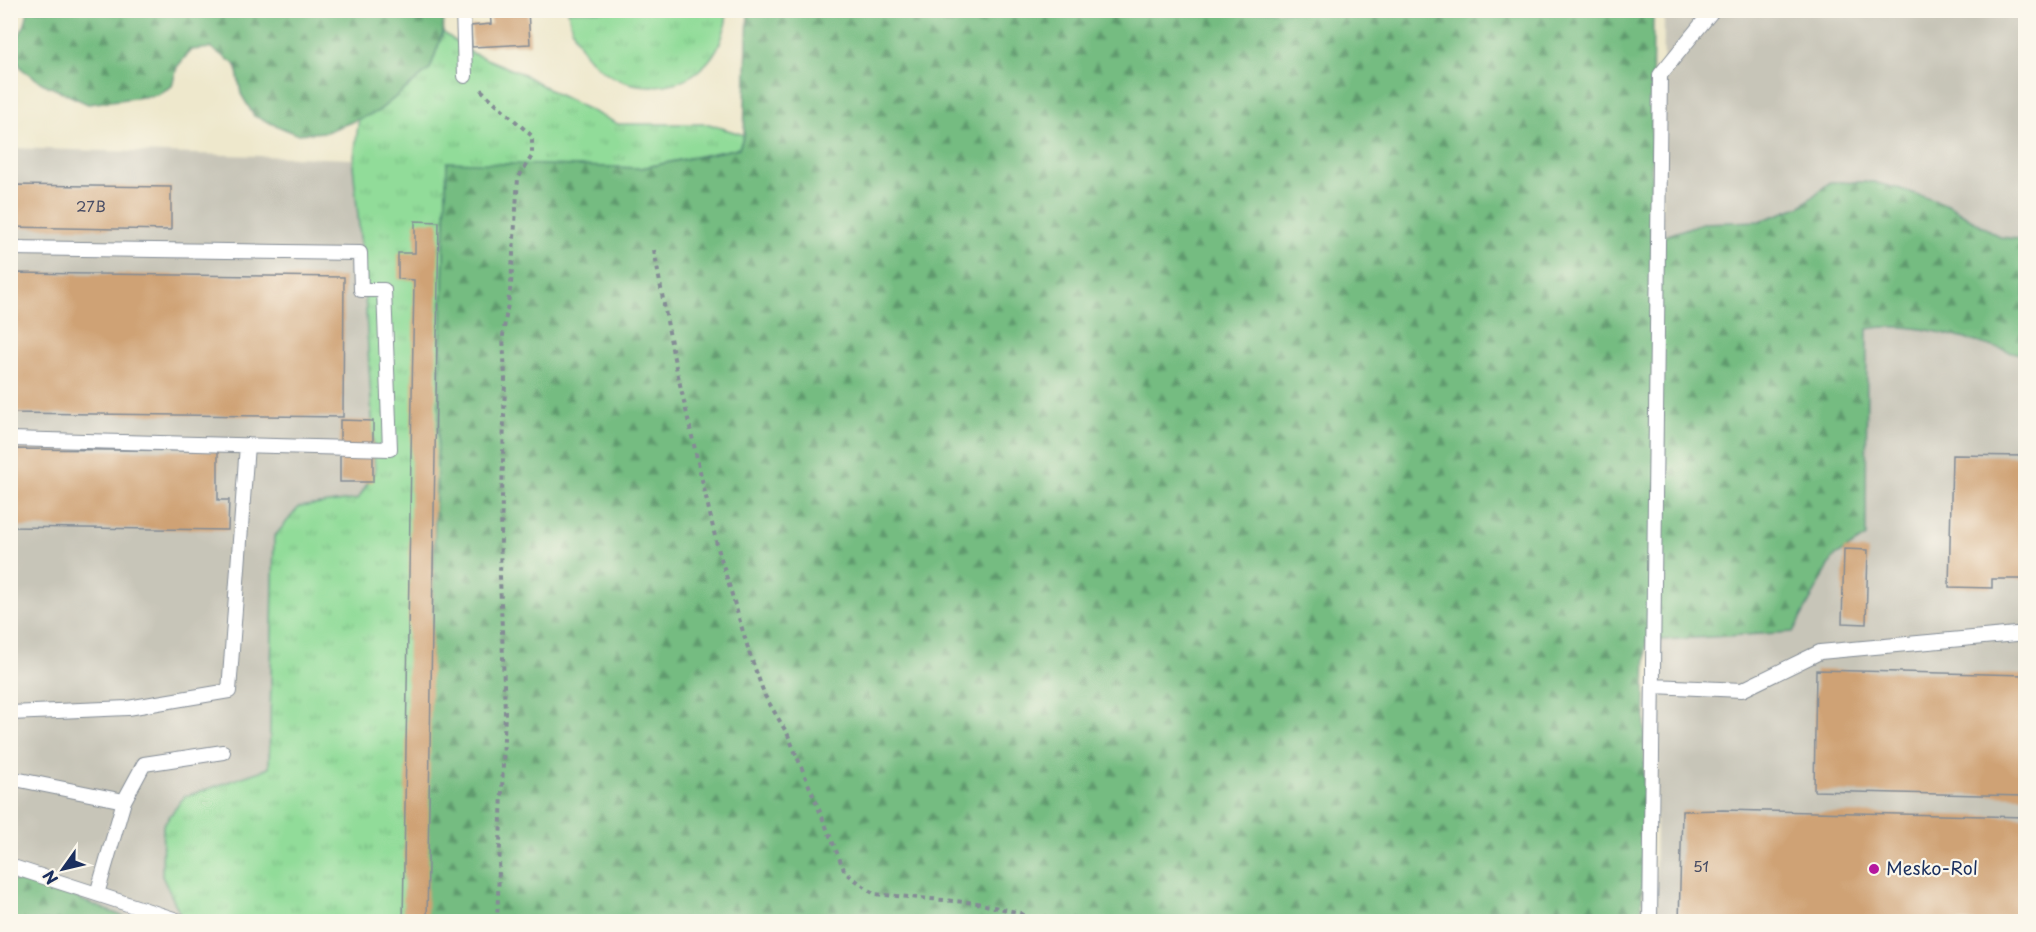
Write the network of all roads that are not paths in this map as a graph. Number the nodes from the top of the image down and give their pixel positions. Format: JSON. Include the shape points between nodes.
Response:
{"nodes":[{"id":1,"x":463,"y":10,"type":"edge"},
{"id":2,"x":1713,"y":10,"type":"edge"},
{"id":3,"x":465,"y":76,"type":"road end"},
{"id":4,"x":10,"y":248,"type":"edge"},
{"id":5,"x":10,"y":439,"type":"edge"},
{"id":6,"x":247,"y":445,"type":"junction"},
{"id":7,"x":2016,"y":634,"type":"dead end"},
{"id":8,"x":1653,"y":686,"type":"junction"},
{"id":9,"x":10,"y":713,"type":"edge"},
{"id":10,"x":223,"y":752,"type":"dead end"},
{"id":11,"x":10,"y":778,"type":"edge"},
{"id":12,"x":124,"y":801,"type":"junction"},
{"id":13,"x":10,"y":866,"type":"edge"},
{"id":14,"x":97,"y":894,"type":"junction"},
{"id":15,"x":183,"y":921,"type":"edge"},
{"id":16,"x":1650,"y":921,"type":"edge"}],
"edges":[{"from":1,"to":3,"type":"lane"},
{"from":2,"to":8,"type":"lane","via":[[1660,75]]},
{"from":4,"to":6,"type":"lane","via":[[360,254],[361,290],[384,290],[390,449]]},
{"from":5,"to":6,"type":"lane"},
{"from":6,"to":9,"type":"lane","via":[[229,691],[128,708]]},
{"from":7,"to":8,"type":"lane","via":[[1820,652],[1742,690]]},
{"from":8,"to":16,"type":"lane"},
{"from":10,"to":12,"type":"lane","via":[[144,764]]},
{"from":11,"to":12,"type":"lane"},
{"from":12,"to":14,"type":"lane"},
{"from":13,"to":14,"type":"lane"},
{"from":14,"to":15,"type":"lane"}]}
